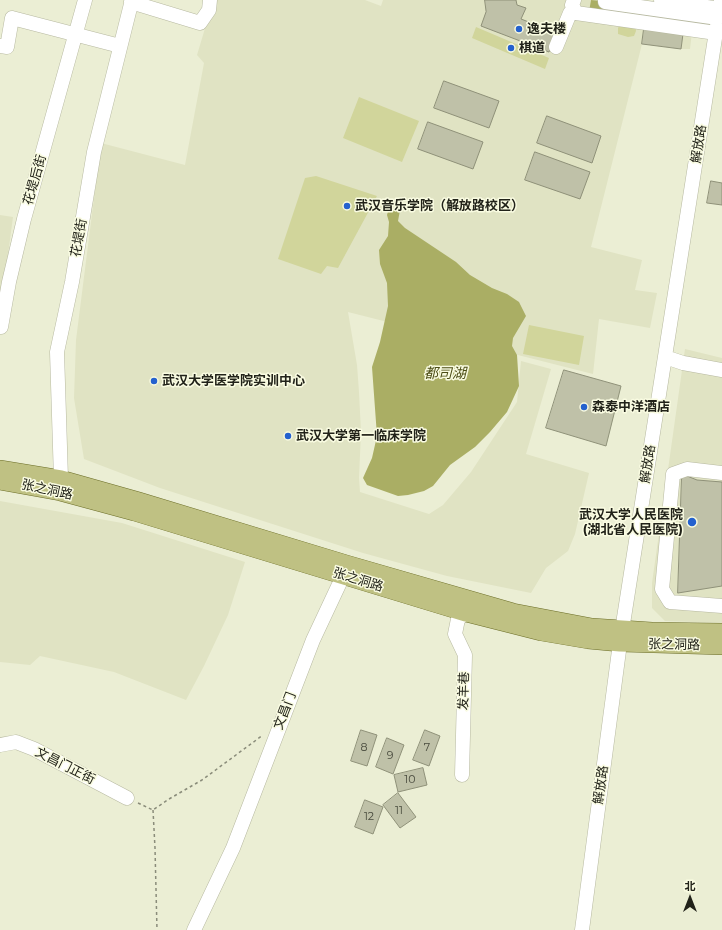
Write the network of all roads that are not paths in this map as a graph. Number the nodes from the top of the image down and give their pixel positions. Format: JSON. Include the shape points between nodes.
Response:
{"nodes":[{"id":1,"x":85,"y":0,"type":"edge"},
{"id":2,"x":210,"y":0,"type":"edge"},
{"id":3,"x":605,"y":0,"type":"edge"},
{"id":4,"x":661,"y":0,"type":"edge"},
{"id":5,"x":131,"y":1,"type":"edge"},
{"id":6,"x":575,"y":7,"type":"edge"},
{"id":7,"x":720,"y":9,"type":"edge"},
{"id":8,"x":716,"y":33,"type":"junction"},
{"id":9,"x":75,"y":34,"type":"junction"},
{"id":10,"x":0,"y":46,"type":"edge"},
{"id":11,"x":120,"y":46,"type":"junction"},
{"id":12,"x":556,"y":47,"type":"dead end"},
{"id":13,"x":1,"y":327,"type":"edge"},
{"id":14,"x":665,"y":357,"type":"junction"},
{"id":15,"x":722,"y":370,"type":"edge"},
{"id":16,"x":0,"y":469,"type":"edge"},
{"id":17,"x":722,"y":473,"type":"edge"},
{"id":18,"x":61,"y":479,"type":"junction"},
{"id":19,"x":0,"y":481,"type":"edge"},
{"id":20,"x":343,"y":576,"type":"junction"},
{"id":21,"x":722,"y":606,"type":"edge"},
{"id":22,"x":466,"y":613,"type":"junction"},
{"id":23,"x":722,"y":632,"type":"edge"},
{"id":24,"x":621,"y":636,"type":"junction"},
{"id":25,"x":722,"y":646,"type":"edge"},
{"id":26,"x":0,"y":744,"type":"edge"},
{"id":27,"x":462,"y":775,"type":"dead end"},
{"id":28,"x":127,"y":798,"type":"road end"},
{"id":29,"x":194,"y":930,"type":"edge"},
{"id":30,"x":582,"y":930,"type":"edge"}],
"edges":[{"from":1,"to":9,"type":"street","name":"花堤后街"},
{"from":2,"to":5,"type":"street","via":[[209,10],[200,23]]},
{"from":3,"to":7,"type":"street"},
{"from":4,"to":7,"type":"street"},
{"from":5,"to":11,"type":"street","name":"花堤街"},
{"from":6,"to":8,"type":"street"},
{"from":6,"to":12,"type":"street"},
{"from":7,"to":8,"type":"street","name":"解放路"},
{"from":8,"to":14,"type":"street","name":"解放路"},
{"from":9,"to":10,"type":"street","via":[[12,18],[7,47]]},
{"from":9,"to":11,"type":"street"},
{"from":9,"to":13,"type":"street","name":"花堤后街","via":[[24,219]]},
{"from":11,"to":18,"type":"street","name":"花堤街","via":[[94,152],[72,282],[57,352]]},
{"from":14,"to":15,"type":"street"},
{"from":14,"to":24,"type":"street","name":"解放路"},
{"from":16,"to":18,"type":"main road","name":"张之洞路"},
{"from":17,"to":21,"type":"street","via":[[687,469],[673,474],[662,589],[670,602]]},
{"from":18,"to":24,"type":"main road","name":"张之洞路","via":[[513,612],[592,627]]},
{"from":19,"to":20,"type":"main road","name":"张之洞路","via":[[60,492],[134,512]]},
{"from":20,"to":22,"type":"main road","name":"张之洞路"},
{"from":20,"to":29,"type":"street","name":"文昌门","via":[[313,640],[233,848]]},
{"from":22,"to":24,"type":"main road","name":"张之洞路","via":[[541,632],[588,640]]},
{"from":22,"to":27,"type":"street","name":"发羊巷","via":[[458,619],[455,634],[465,655]]},
{"from":23,"to":24,"type":"main road","name":"张之洞路"},
{"from":24,"to":25,"type":"main road","name":"张之洞路"},
{"from":24,"to":30,"type":"street","name":"解放路"},
{"from":26,"to":28,"type":"street","name":"文昌门正街","via":[[16,742],[28,747]]}]}
